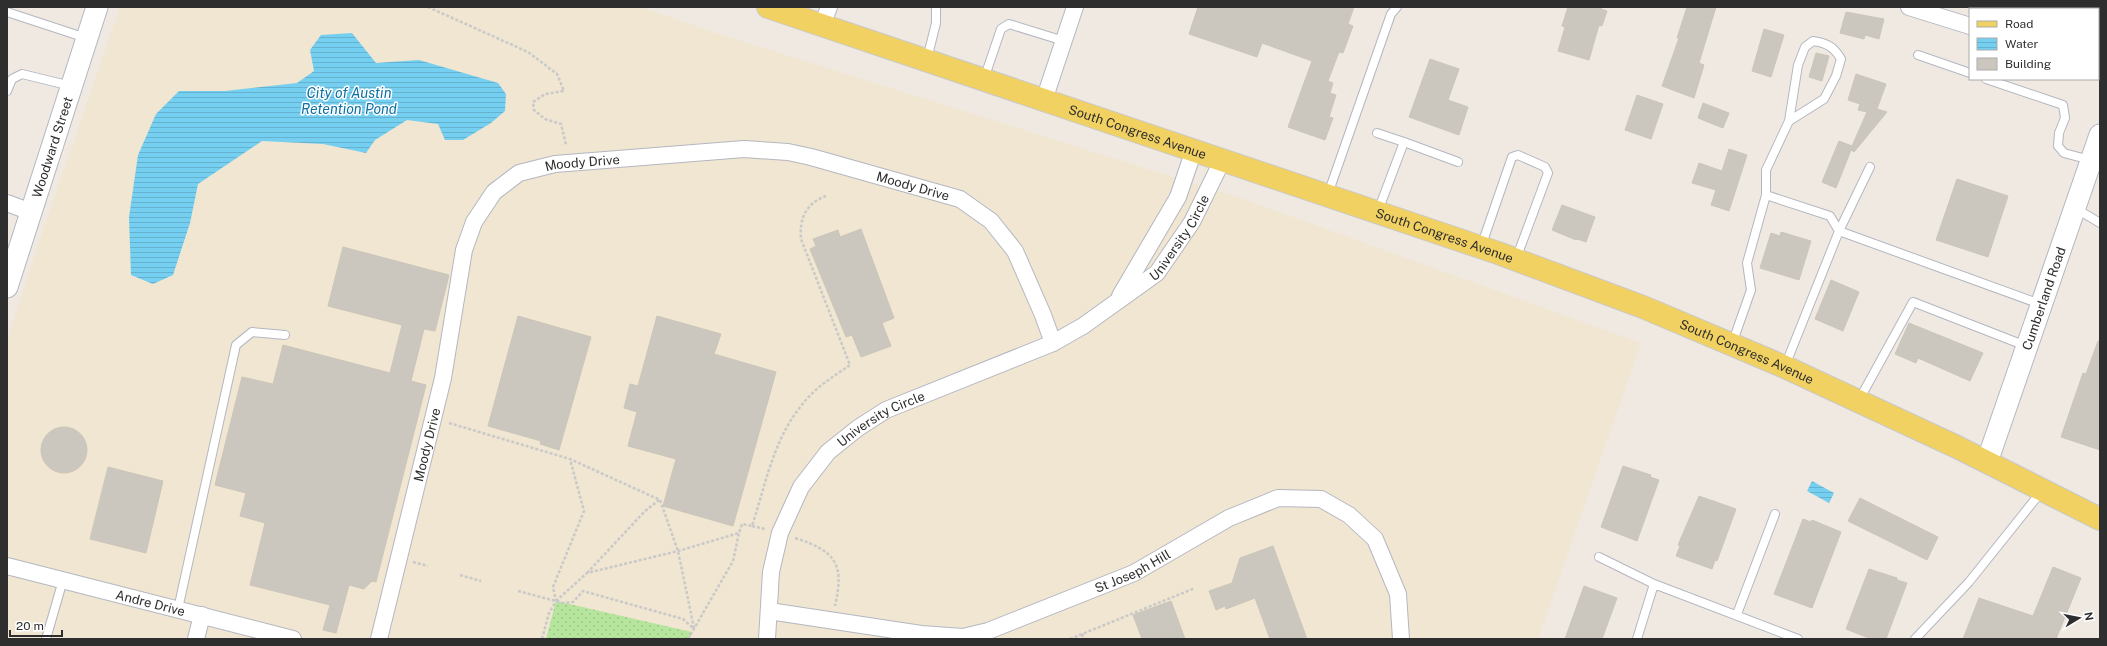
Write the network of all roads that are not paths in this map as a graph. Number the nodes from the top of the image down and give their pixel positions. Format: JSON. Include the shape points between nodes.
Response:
{"nodes":[{"id":1,"x":97,"y":7,"type":"edge"},
{"id":2,"x":770,"y":7,"type":"edge"},
{"id":3,"x":936,"y":7,"type":"edge"},
{"id":4,"x":1076,"y":7,"type":"edge"},
{"id":5,"x":1397,"y":7,"type":"edge"},
{"id":6,"x":1909,"y":7,"type":"edge"},
{"id":7,"x":7,"y":12,"type":"edge"},
{"id":8,"x":826,"y":16,"type":"edge"},
{"id":9,"x":1969,"y":26,"type":"edge"},
{"id":10,"x":87,"y":38,"type":"junction"},
{"id":11,"x":1064,"y":41,"type":"junction"},
{"id":12,"x":1918,"y":55,"type":"dead end"},
{"id":13,"x":927,"y":60,"type":"junction"},
{"id":14,"x":1969,"y":73,"type":"edge"},
{"id":15,"x":984,"y":80,"type":"junction"},
{"id":16,"x":1989,"y":80,"type":"edge"},
{"id":17,"x":72,"y":86,"type":"junction"},
{"id":18,"x":7,"y":91,"type":"edge"},
{"id":19,"x":1044,"y":100,"type":"junction"},
{"id":20,"x":1789,"y":120,"type":"junction"},
{"id":21,"x":1377,"y":133,"type":"dead end"},
{"id":22,"x":2100,"y":135,"type":"edge"},
{"id":23,"x":1404,"y":142,"type":"junction"},
{"id":24,"x":1194,"y":150,"type":"junction"},
{"id":25,"x":1223,"y":159,"type":"junction"},
{"id":26,"x":2091,"y":160,"type":"junction"},
{"id":27,"x":1458,"y":162,"type":"dead end"},
{"id":28,"x":1870,"y":167,"type":"dead end"},
{"id":29,"x":1328,"y":195,"type":"junction"},
{"id":30,"x":1766,"y":195,"type":"junction"},
{"id":31,"x":7,"y":203,"type":"edge"},
{"id":32,"x":2074,"y":208,"type":"junction"},
{"id":33,"x":31,"y":212,"type":"junction"},
{"id":34,"x":1378,"y":212,"type":"junction"},
{"id":35,"x":2100,"y":223,"type":"edge"},
{"id":36,"x":1838,"y":231,"type":"junction"},
{"id":37,"x":1480,"y":247,"type":"junction"},
{"id":38,"x":1515,"y":260,"type":"junction"},
{"id":39,"x":7,"y":287,"type":"edge"},
{"id":40,"x":1117,"y":301,"type":"junction"},
{"id":41,"x":2040,"y":304,"type":"junction"},
{"id":42,"x":285,"y":335,"type":"dead end"},
{"id":43,"x":1053,"y":343,"type":"junction"},
{"id":44,"x":1732,"y":344,"type":"junction"},
{"id":45,"x":2026,"y":346,"type":"junction"},
{"id":46,"x":1784,"y":367,"type":"junction"},
{"id":47,"x":1858,"y":401,"type":"junction"},
{"id":48,"x":1987,"y":462,"type":"junction"},
{"id":49,"x":2042,"y":491,"type":"junction"},
{"id":50,"x":1775,"y":514,"type":"dead end"},
{"id":51,"x":2100,"y":519,"type":"edge"},
{"id":52,"x":1599,"y":557,"type":"dead end"},
{"id":53,"x":7,"y":566,"type":"edge"},
{"id":54,"x":63,"y":580,"type":"junction"},
{"id":55,"x":1654,"y":584,"type":"junction"},
{"id":56,"x":178,"y":609,"type":"junction"},
{"id":57,"x":769,"y":611,"type":"junction"},
{"id":58,"x":1737,"y":614,"type":"junction"},
{"id":59,"x":202,"y":615,"type":"junction"},
{"id":60,"x":46,"y":639,"type":"edge"},
{"id":61,"x":196,"y":639,"type":"edge"},
{"id":62,"x":293,"y":639,"type":"edge"},
{"id":63,"x":379,"y":639,"type":"edge"},
{"id":64,"x":766,"y":639,"type":"edge"},
{"id":65,"x":1401,"y":639,"type":"edge"},
{"id":66,"x":1637,"y":639,"type":"edge"},
{"id":67,"x":1798,"y":639,"type":"edge"},
{"id":68,"x":1915,"y":639,"type":"edge"}],
"edges":[{"from":1,"to":10,"type":"street","name":"Woodward Street"},
{"from":2,"to":8,"type":"main road","name":"South Congress Avenue"},
{"from":3,"to":13,"type":"lane","via":[[936,22]]},
{"from":4,"to":11,"type":"street"},
{"from":5,"to":29,"type":"lane","via":[[1391,14]]},
{"from":6,"to":9,"type":"street"},
{"from":7,"to":10,"type":"lane"},
{"from":8,"to":13,"type":"main road","name":"South Congress Avenue"},
{"from":10,"to":17,"type":"street","name":"Woodward Street"},
{"from":11,"to":15,"type":"lane","via":[[1009,24],[1001,30]]},
{"from":11,"to":19,"type":"street"},
{"from":12,"to":14,"type":"lane"},
{"from":13,"to":15,"type":"main road","name":"South Congress Avenue"},
{"from":15,"to":19,"type":"main road","name":"South Congress Avenue"},
{"from":16,"to":26,"type":"lane","via":[[2063,105],[2066,118],[2059,133],[2058,146],[2064,153]]},
{"from":17,"to":18,"type":"lane","via":[[22,74],[12,79]]},
{"from":17,"to":33,"type":"street","name":"Woodward Street"},
{"from":19,"to":24,"type":"main road","name":"South Congress Avenue"},
{"from":20,"to":20,"type":"lane","via":[[1824,99],[1836,76],[1841,59],[1826,43],[1813,42],[1805,47],[1798,65]]},
{"from":20,"to":30,"type":"lane","via":[[1766,170]]},
{"from":21,"to":23,"type":"lane"},
{"from":22,"to":26,"type":"street","name":"Cumberland Road"},
{"from":23,"to":27,"type":"lane"},
{"from":23,"to":34,"type":"lane"},
{"from":24,"to":25,"type":"main road","name":"South Congress Avenue"},
{"from":24,"to":40,"type":"street","name":"University Circle","via":[[1178,198]]},
{"from":25,"to":29,"type":"main road","name":"South Congress Avenue"},
{"from":25,"to":40,"type":"street","name":"University Circle","via":[[1192,222],[1157,273]]},
{"from":26,"to":32,"type":"street","name":"Cumberland Road"},
{"from":28,"to":36,"type":"lane"},
{"from":29,"to":34,"type":"main road","name":"South Congress Avenue"},
{"from":30,"to":36,"type":"lane","via":[[1830,216]]},
{"from":30,"to":44,"type":"lane","via":[[1747,263],[1751,290]]},
{"from":31,"to":33,"type":"street"},
{"from":32,"to":35,"type":"lane"},
{"from":32,"to":41,"type":"street","name":"Cumberland Road"},
{"from":33,"to":39,"type":"street","name":"Woodward Street"},
{"from":34,"to":37,"type":"main road","name":"South Congress Avenue"},
{"from":36,"to":41,"type":"lane"},
{"from":36,"to":46,"type":"lane"},
{"from":37,"to":38,"type":"main road","name":"South Congress Avenue"},
{"from":37,"to":38,"type":"lane","via":[[1512,157],[1518,155],[1545,167],[1548,173]]},
{"from":38,"to":44,"type":"main road","name":"South Congress Avenue","via":[[1643,307]]},
{"from":40,"to":43,"type":"street","name":"University Circle","via":[[1083,326]]},
{"from":41,"to":45,"type":"street","name":"Cumberland Road"},
{"from":42,"to":56,"type":"lane","via":[[252,332],[236,345]]},
{"from":43,"to":57,"type":"street","name":"University Circle","via":[[955,380],[886,410],[828,452],[801,486],[780,534],[771,572]]},
{"from":43,"to":63,"type":"street","name":"Moody Drive","via":[[1016,251],[991,221],[960,199],[811,157],[744,148],[555,164],[519,173],[494,192],[474,222],[464,250],[443,378]]},
{"from":44,"to":46,"type":"main road","name":"South Congress Avenue"},
{"from":45,"to":47,"type":"lane","via":[[1912,302]]},
{"from":45,"to":48,"type":"street","name":"Cumberland Road"},
{"from":46,"to":47,"type":"main road","name":"South Congress Avenue"},
{"from":47,"to":48,"type":"main road","name":"South Congress Avenue"},
{"from":48,"to":49,"type":"main road","name":"South Congress Avenue"},
{"from":49,"to":51,"type":"main road","name":"South Congress Avenue"},
{"from":49,"to":68,"type":"lane","via":[[1968,582]]},
{"from":50,"to":58,"type":"lane"},
{"from":52,"to":55,"type":"lane"},
{"from":53,"to":54,"type":"street","name":"Andre Drive"},
{"from":54,"to":56,"type":"street","name":"Andre Drive"},
{"from":54,"to":60,"type":"lane"},
{"from":55,"to":58,"type":"lane"},
{"from":55,"to":66,"type":"lane"},
{"from":56,"to":59,"type":"street","name":"Andre Drive"},
{"from":57,"to":64,"type":"street","name":"University Circle"},
{"from":57,"to":65,"type":"street","name":"St Joseph Hill","via":[[921,634],[963,637],[988,630],[1134,573],[1229,518],[1278,498],[1321,499],[1349,515],[1375,539],[1398,594]]},
{"from":58,"to":67,"type":"lane"},
{"from":59,"to":61,"type":"street"},
{"from":59,"to":62,"type":"street","name":"Andre Drive"}]}
